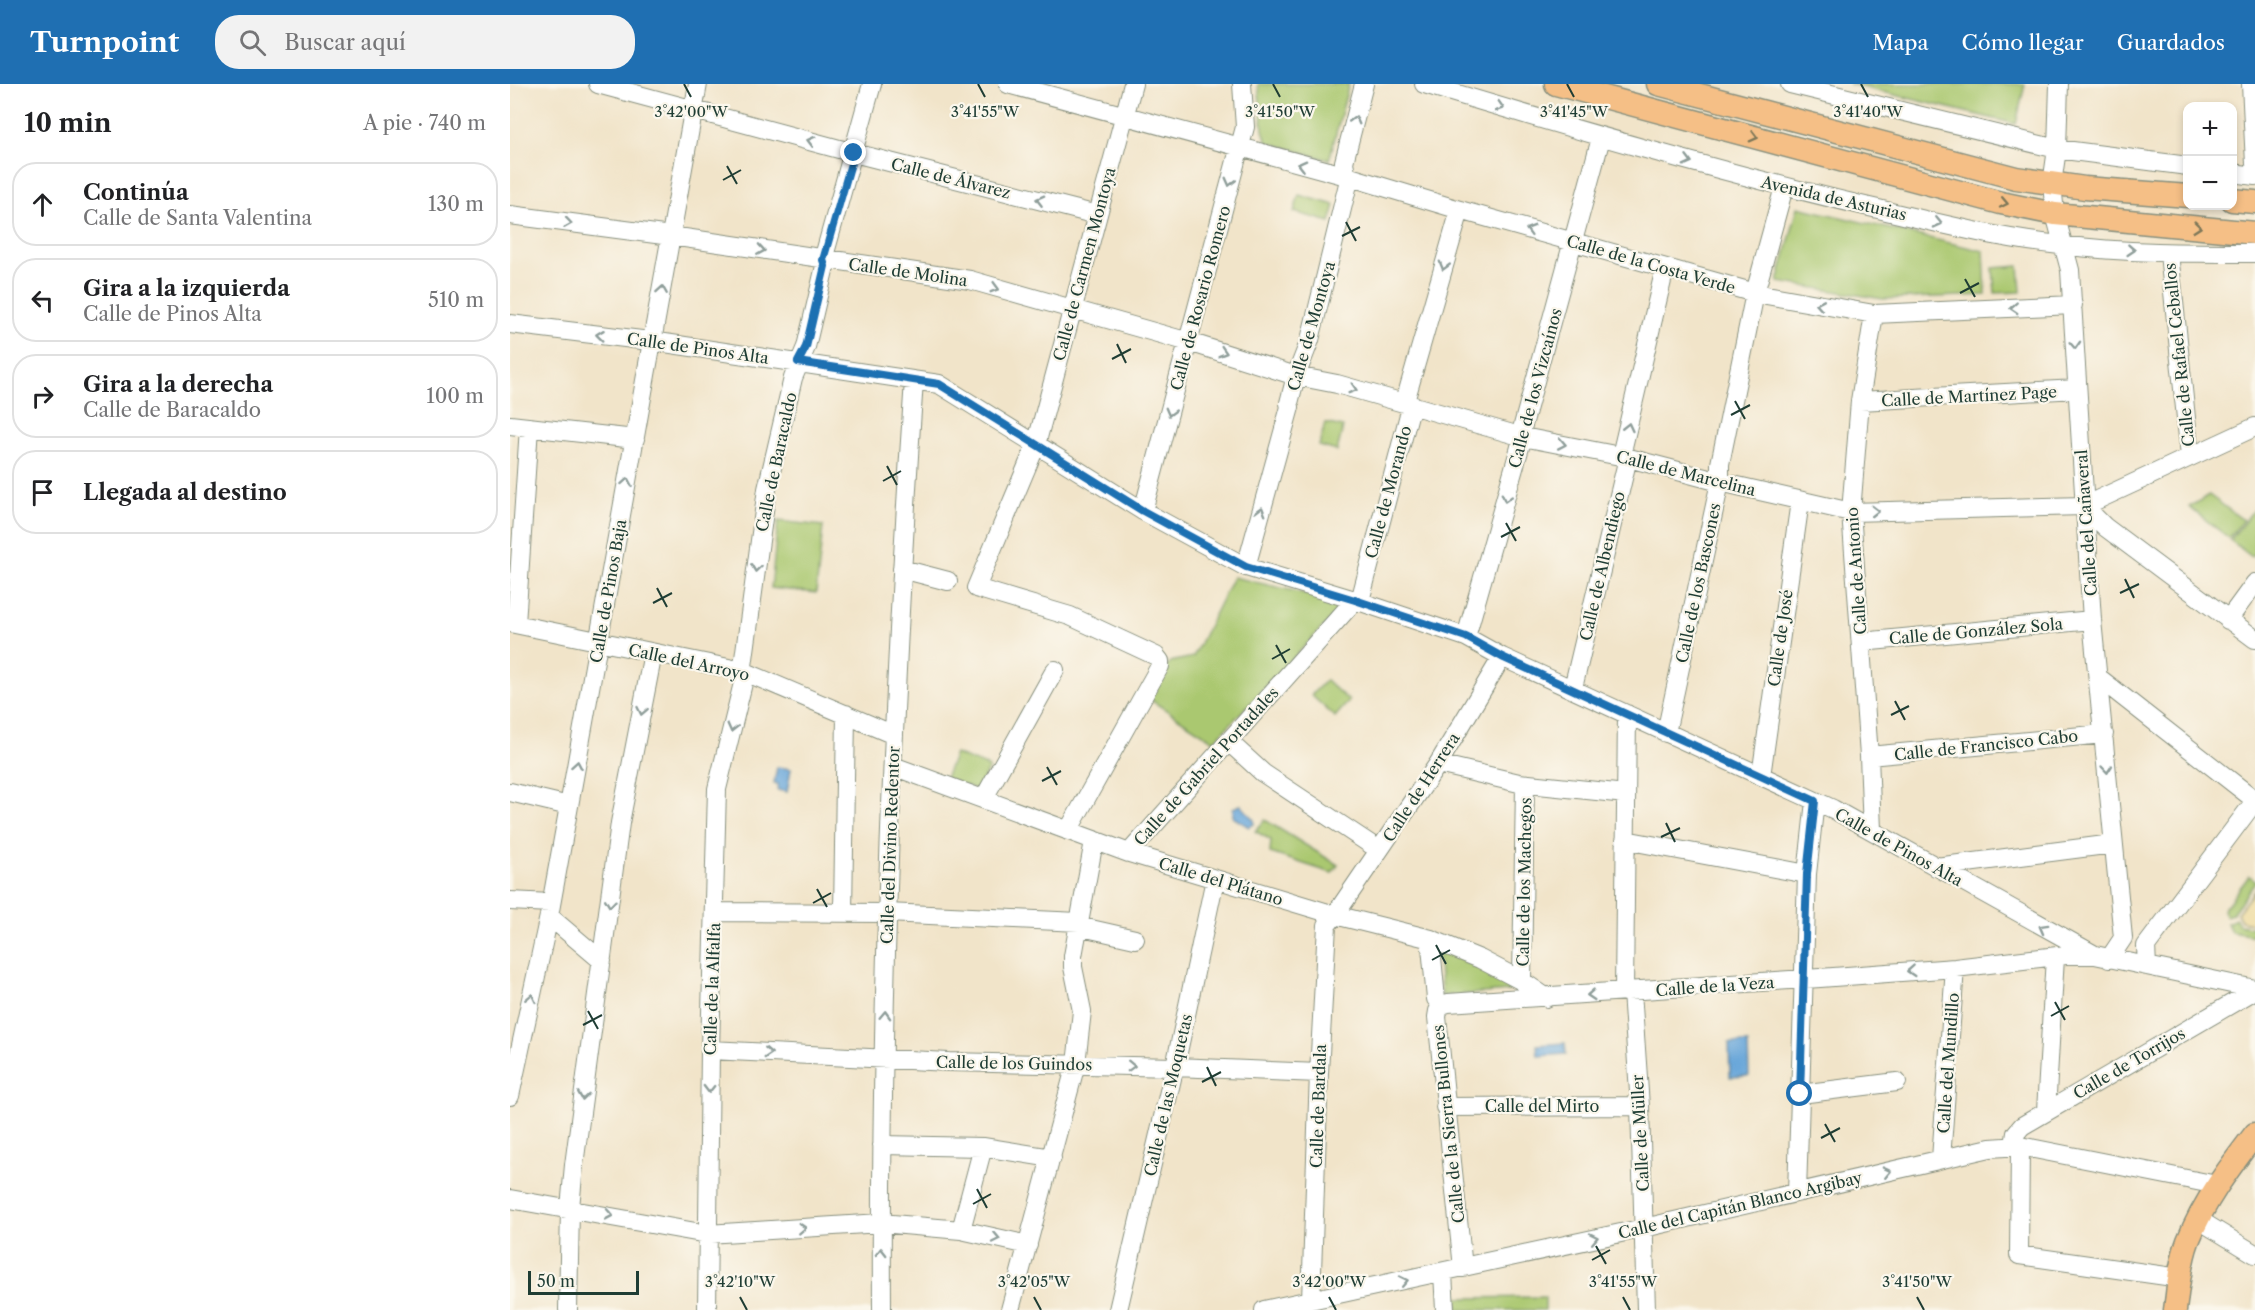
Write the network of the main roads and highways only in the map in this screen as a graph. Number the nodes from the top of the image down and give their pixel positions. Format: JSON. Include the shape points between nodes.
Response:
{"nodes":[{"id":1,"x":1556,"y":84,"type":"edge"},
{"id":2,"x":1658,"y":84,"type":"edge"},
{"id":3,"x":2183,"y":196,"type":"edge"},
{"id":4,"x":2237,"y":200,"type":"edge"},
{"id":5,"x":2255,"y":202,"type":"edge"},
{"id":6,"x":2255,"y":232,"type":"edge"},
{"id":7,"x":2255,"y":1134,"type":"edge"},
{"id":8,"x":2175,"y":1310,"type":"edge"}],
"edges":[{"from":1,"to":6,"type":"main road","one_way":true,"via":[[1993,201],[2055,214]]},
{"from":2,"to":3,"type":"main road","via":[[1980,170],[2052,184]]},
{"from":4,"to":5,"type":"main road"},
{"from":7,"to":8,"type":"main road","via":[[2217,1185],[2188,1242]]}]}
